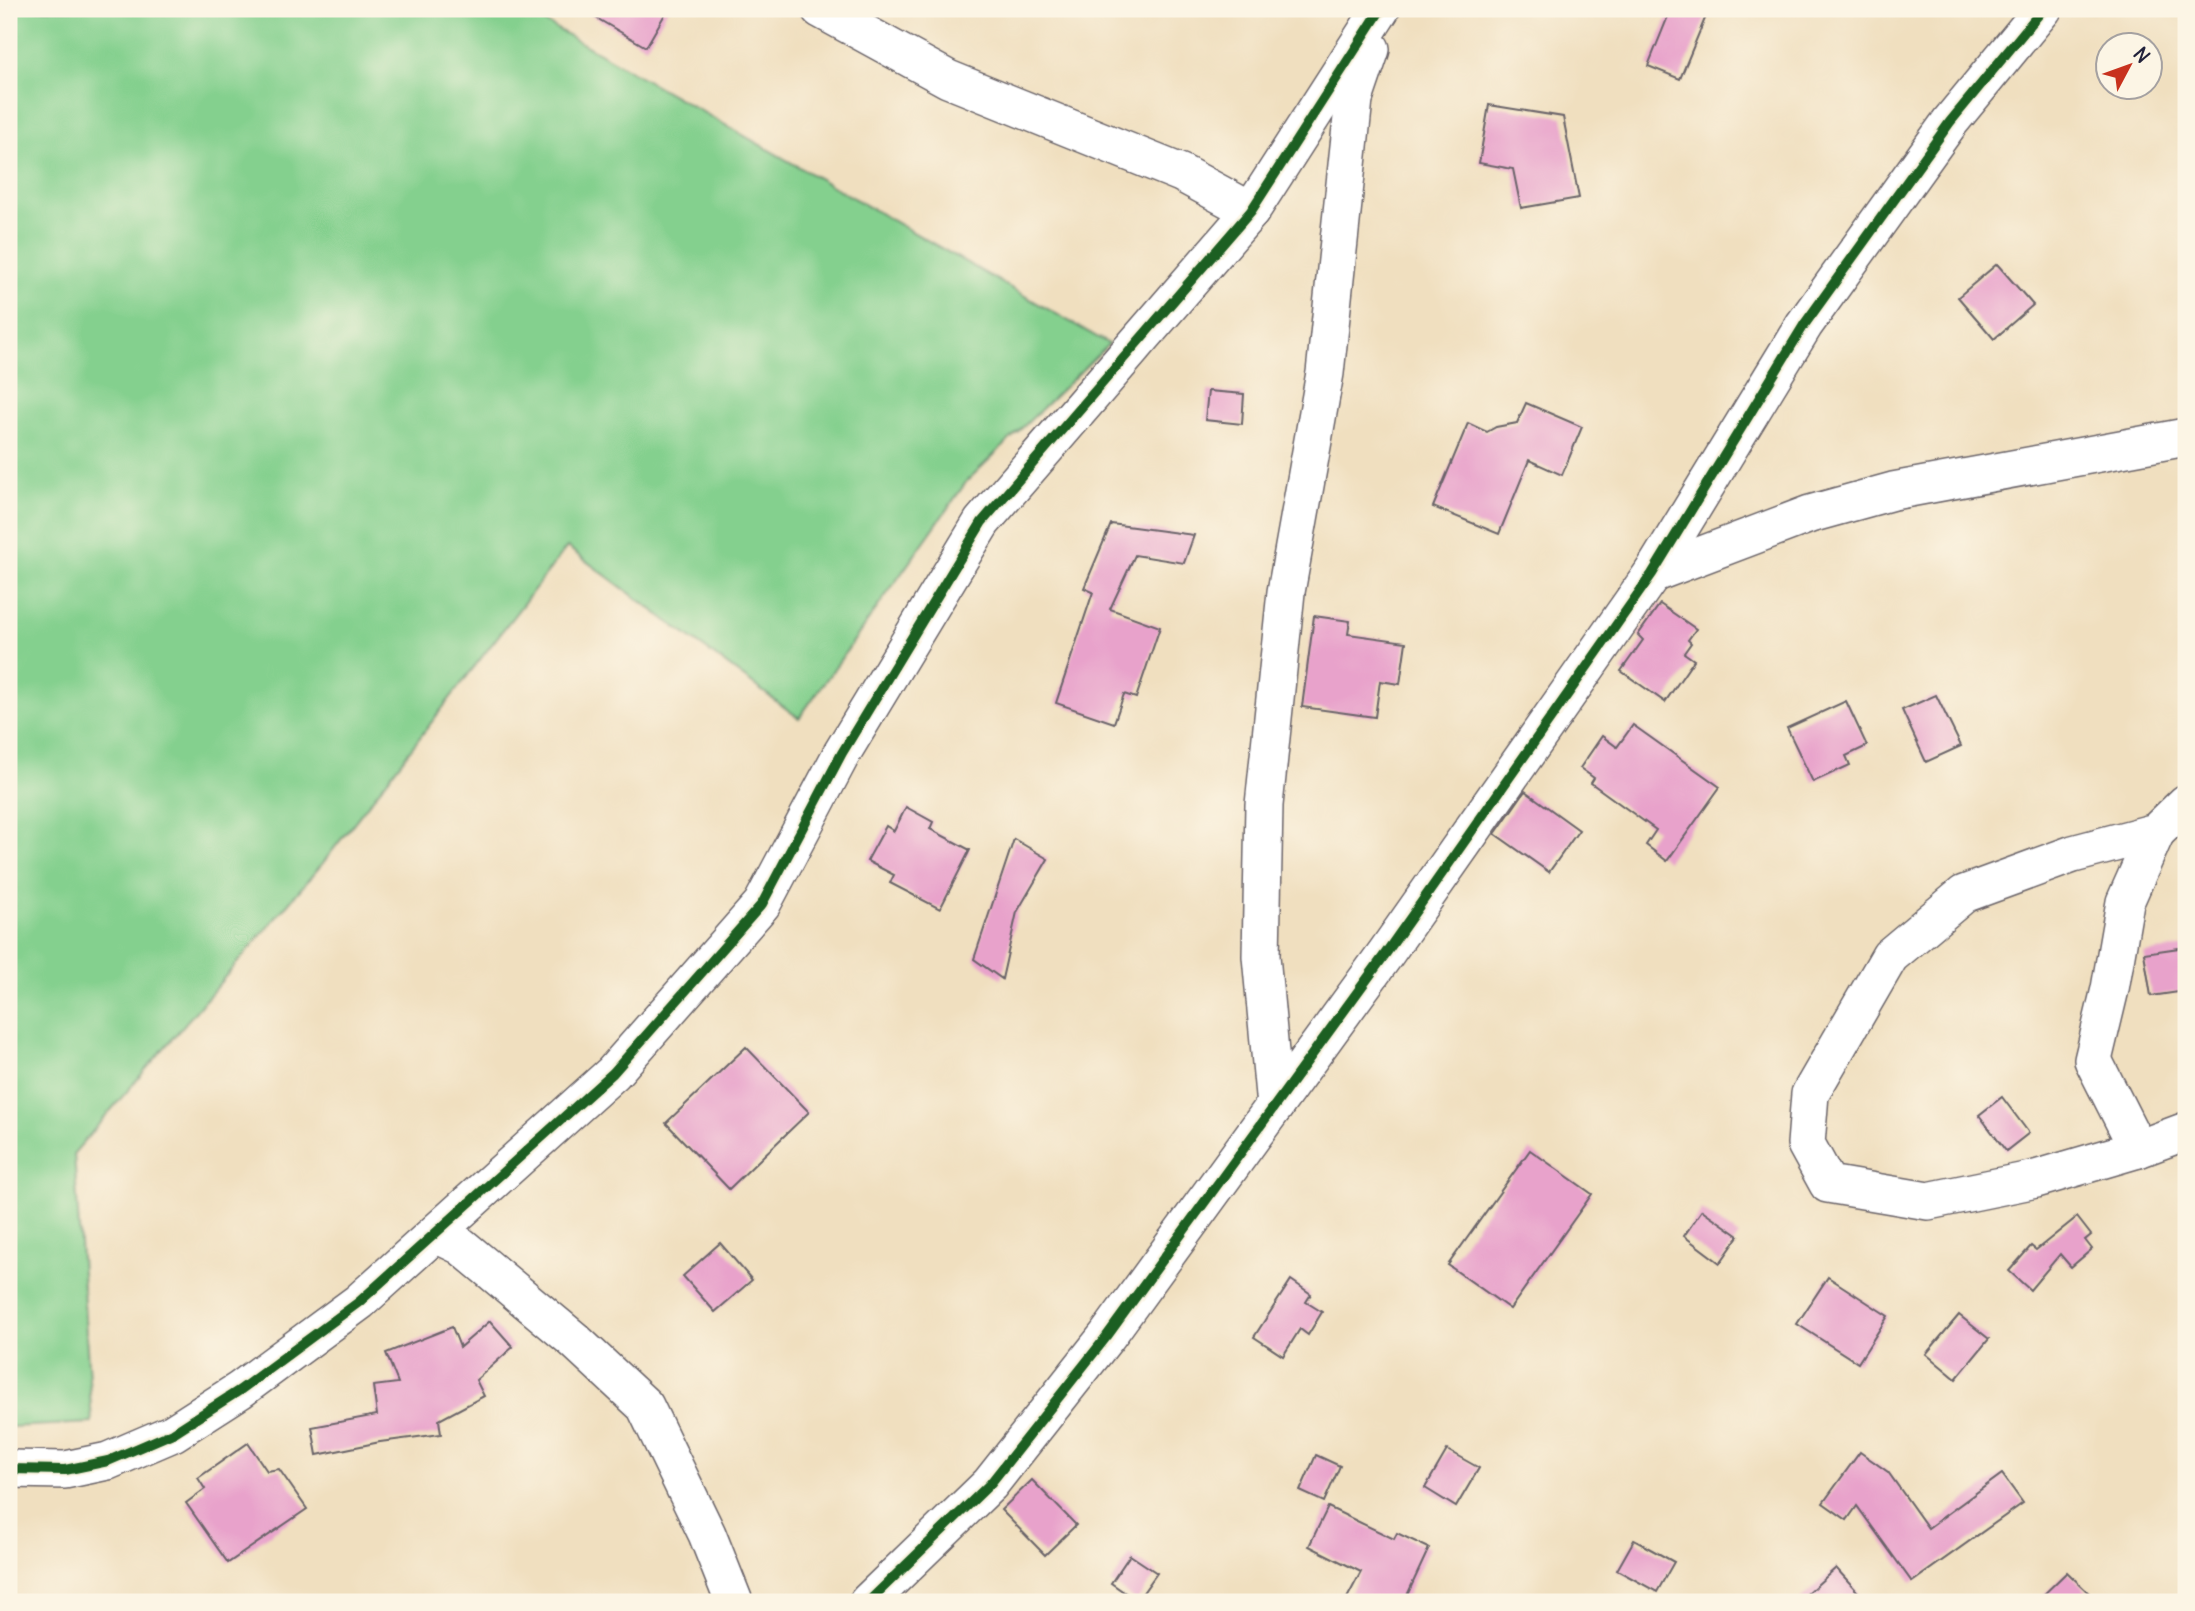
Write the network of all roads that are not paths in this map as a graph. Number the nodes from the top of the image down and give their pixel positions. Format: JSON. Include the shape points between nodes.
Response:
{"nodes":[{"id":1,"x":820,"y":9,"type":"edge"},
{"id":2,"x":1383,"y":9,"type":"edge"},
{"id":3,"x":2043,"y":9,"type":"edge"},
{"id":4,"x":1251,"y":211,"type":"junction"},
{"id":5,"x":2186,"y":437,"type":"edge"},
{"id":6,"x":1652,"y":574,"type":"junction"},
{"id":7,"x":2186,"y":803,"type":"edge"},
{"id":8,"x":2156,"y":832,"type":"junction"},
{"id":9,"x":1275,"y":1106,"type":"junction"},
{"id":10,"x":2186,"y":1131,"type":"edge"},
{"id":11,"x":2138,"y":1149,"type":"junction"},
{"id":12,"x":436,"y":1234,"type":"junction"},
{"id":13,"x":9,"y":1469,"type":"edge"},
{"id":14,"x":734,"y":1602,"type":"edge"},
{"id":15,"x":868,"y":1602,"type":"edge"}],
"edges":[{"from":1,"to":4,"type":"street","via":[[948,79],[1181,173]]},
{"from":2,"to":4,"type":"street"},
{"from":2,"to":9,"type":"street","via":[[1354,99],[1325,373],[1286,592],[1264,805],[1261,956]]},
{"from":3,"to":6,"type":"street","via":[[1950,122],[1804,325]]},
{"from":4,"to":12,"type":"street","via":[[982,522],[842,753],[762,904],[614,1073]]},
{"from":5,"to":6,"type":"street","via":[[1893,491],[1810,514]]},
{"from":6,"to":9,"type":"street"},
{"from":7,"to":8,"type":"street"},
{"from":8,"to":11,"type":"street","via":[[2125,902],[2093,1060]]},
{"from":8,"to":11,"type":"street","via":[[2073,854],[1964,894],[1890,956],[1810,1094],[1806,1144],[1828,1184],[1928,1201],[2036,1179]]},
{"from":9,"to":15,"type":"street","via":[[1107,1336],[990,1484]]},
{"from":10,"to":11,"type":"street"},
{"from":12,"to":13,"type":"street","via":[[359,1302],[173,1433],[108,1461],[65,1470]]},
{"from":12,"to":14,"type":"street","via":[[461,1246],[645,1406],[707,1534]]}]}
